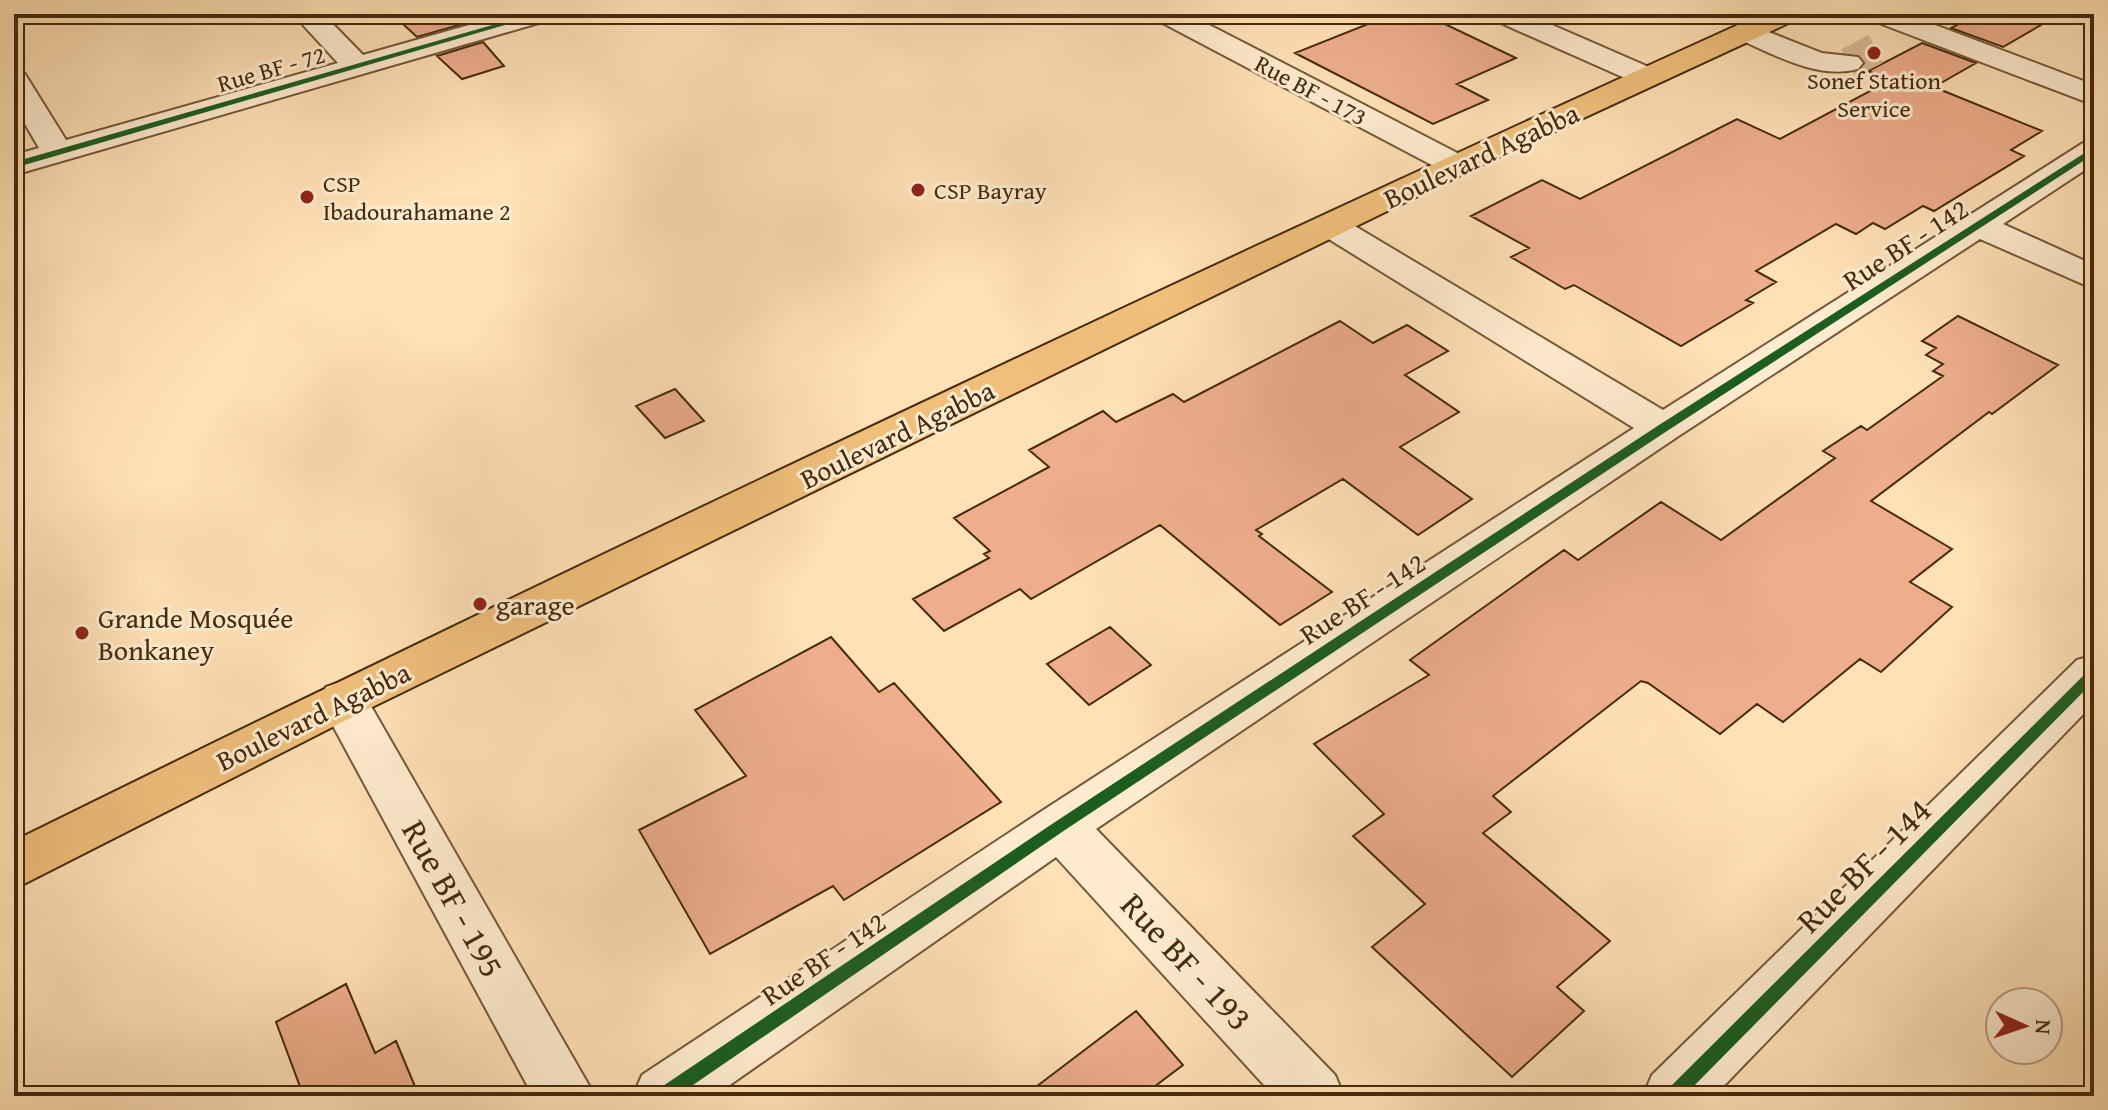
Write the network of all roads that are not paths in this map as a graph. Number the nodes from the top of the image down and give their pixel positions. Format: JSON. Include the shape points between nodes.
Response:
{"nodes":[{"id":1,"x":307,"y":14,"type":"edge"},
{"id":2,"x":539,"y":14,"type":"edge"},
{"id":3,"x":1167,"y":14,"type":"edge"},
{"id":4,"x":1504,"y":14,"type":"edge"},
{"id":5,"x":1785,"y":14,"type":"edge"},
{"id":6,"x":1881,"y":14,"type":"edge"},
{"id":7,"x":1915,"y":27,"type":"junction"},
{"id":8,"x":1746,"y":32,"type":"junction"},
{"id":9,"x":1888,"y":43,"type":"tunnel mouth"},
{"id":10,"x":1848,"y":63,"type":"tunnel mouth"},
{"id":11,"x":358,"y":67,"type":"junction"},
{"id":12,"x":1647,"y":77,"type":"junction"},
{"id":13,"x":14,"y":80,"type":"edge"},
{"id":14,"x":2094,"y":96,"type":"edge"},
{"id":15,"x":2094,"y":150,"type":"edge"},
{"id":16,"x":58,"y":153,"type":"junction"},
{"id":17,"x":14,"y":165,"type":"edge"},
{"id":18,"x":1456,"y":165,"type":"junction"},
{"id":19,"x":1331,"y":226,"type":"junction"},
{"id":20,"x":1979,"y":226,"type":"junction"},
{"id":21,"x":2094,"y":278,"type":"edge"},
{"id":22,"x":1663,"y":428,"type":"junction"},
{"id":23,"x":2094,"y":673,"type":"edge"},
{"id":24,"x":343,"y":700,"type":"junction"},
{"id":25,"x":1060,"y":826,"type":"junction"},
{"id":26,"x":14,"y":866,"type":"edge"},
{"id":27,"x":565,"y":1096,"type":"edge"},
{"id":28,"x":663,"y":1096,"type":"edge"},
{"id":29,"x":1314,"y":1096,"type":"edge"},
{"id":30,"x":1673,"y":1096,"type":"edge"}],
"edges":[{"from":1,"to":11,"type":"street"},
{"from":2,"to":11,"type":"street","name":"Rue BF - 72"},
{"from":3,"to":18,"type":"street","name":"Rue BF - 173"},
{"from":4,"to":12,"type":"street"},
{"from":5,"to":8,"type":"main road","name":"Boulevard Agabba"},
{"from":6,"to":7,"type":"street"},
{"from":7,"to":9,"type":"street"},
{"from":7,"to":14,"type":"street"},
{"from":8,"to":10,"type":"street","via":[[1817,61]]},
{"from":8,"to":12,"type":"main road","name":"Boulevard Agabba"},
{"from":11,"to":16,"type":"street","name":"Rue BF - 72"},
{"from":12,"to":18,"type":"main road","name":"Boulevard Agabba"},
{"from":13,"to":16,"type":"street"},
{"from":15,"to":20,"type":"street","name":"Rue BF - 142"},
{"from":16,"to":17,"type":"street","name":"Rue BF - 72"},
{"from":18,"to":19,"type":"main road","name":"Boulevard Agabba"},
{"from":19,"to":22,"type":"street"},
{"from":19,"to":24,"type":"main road","name":"Boulevard Agabba"},
{"from":20,"to":21,"type":"street"},
{"from":20,"to":22,"type":"street","name":"Rue BF - 142"},
{"from":22,"to":25,"type":"street","name":"Rue BF - 142"},
{"from":23,"to":30,"type":"street","name":"Rue BF - 144"},
{"from":24,"to":26,"type":"main road","name":"Boulevard Agabba"},
{"from":24,"to":27,"type":"street","name":"Rue BF - 195"},
{"from":25,"to":28,"type":"street","name":"Rue BF - 142"},
{"from":25,"to":29,"type":"street","name":"Rue BF - 193"}]}
